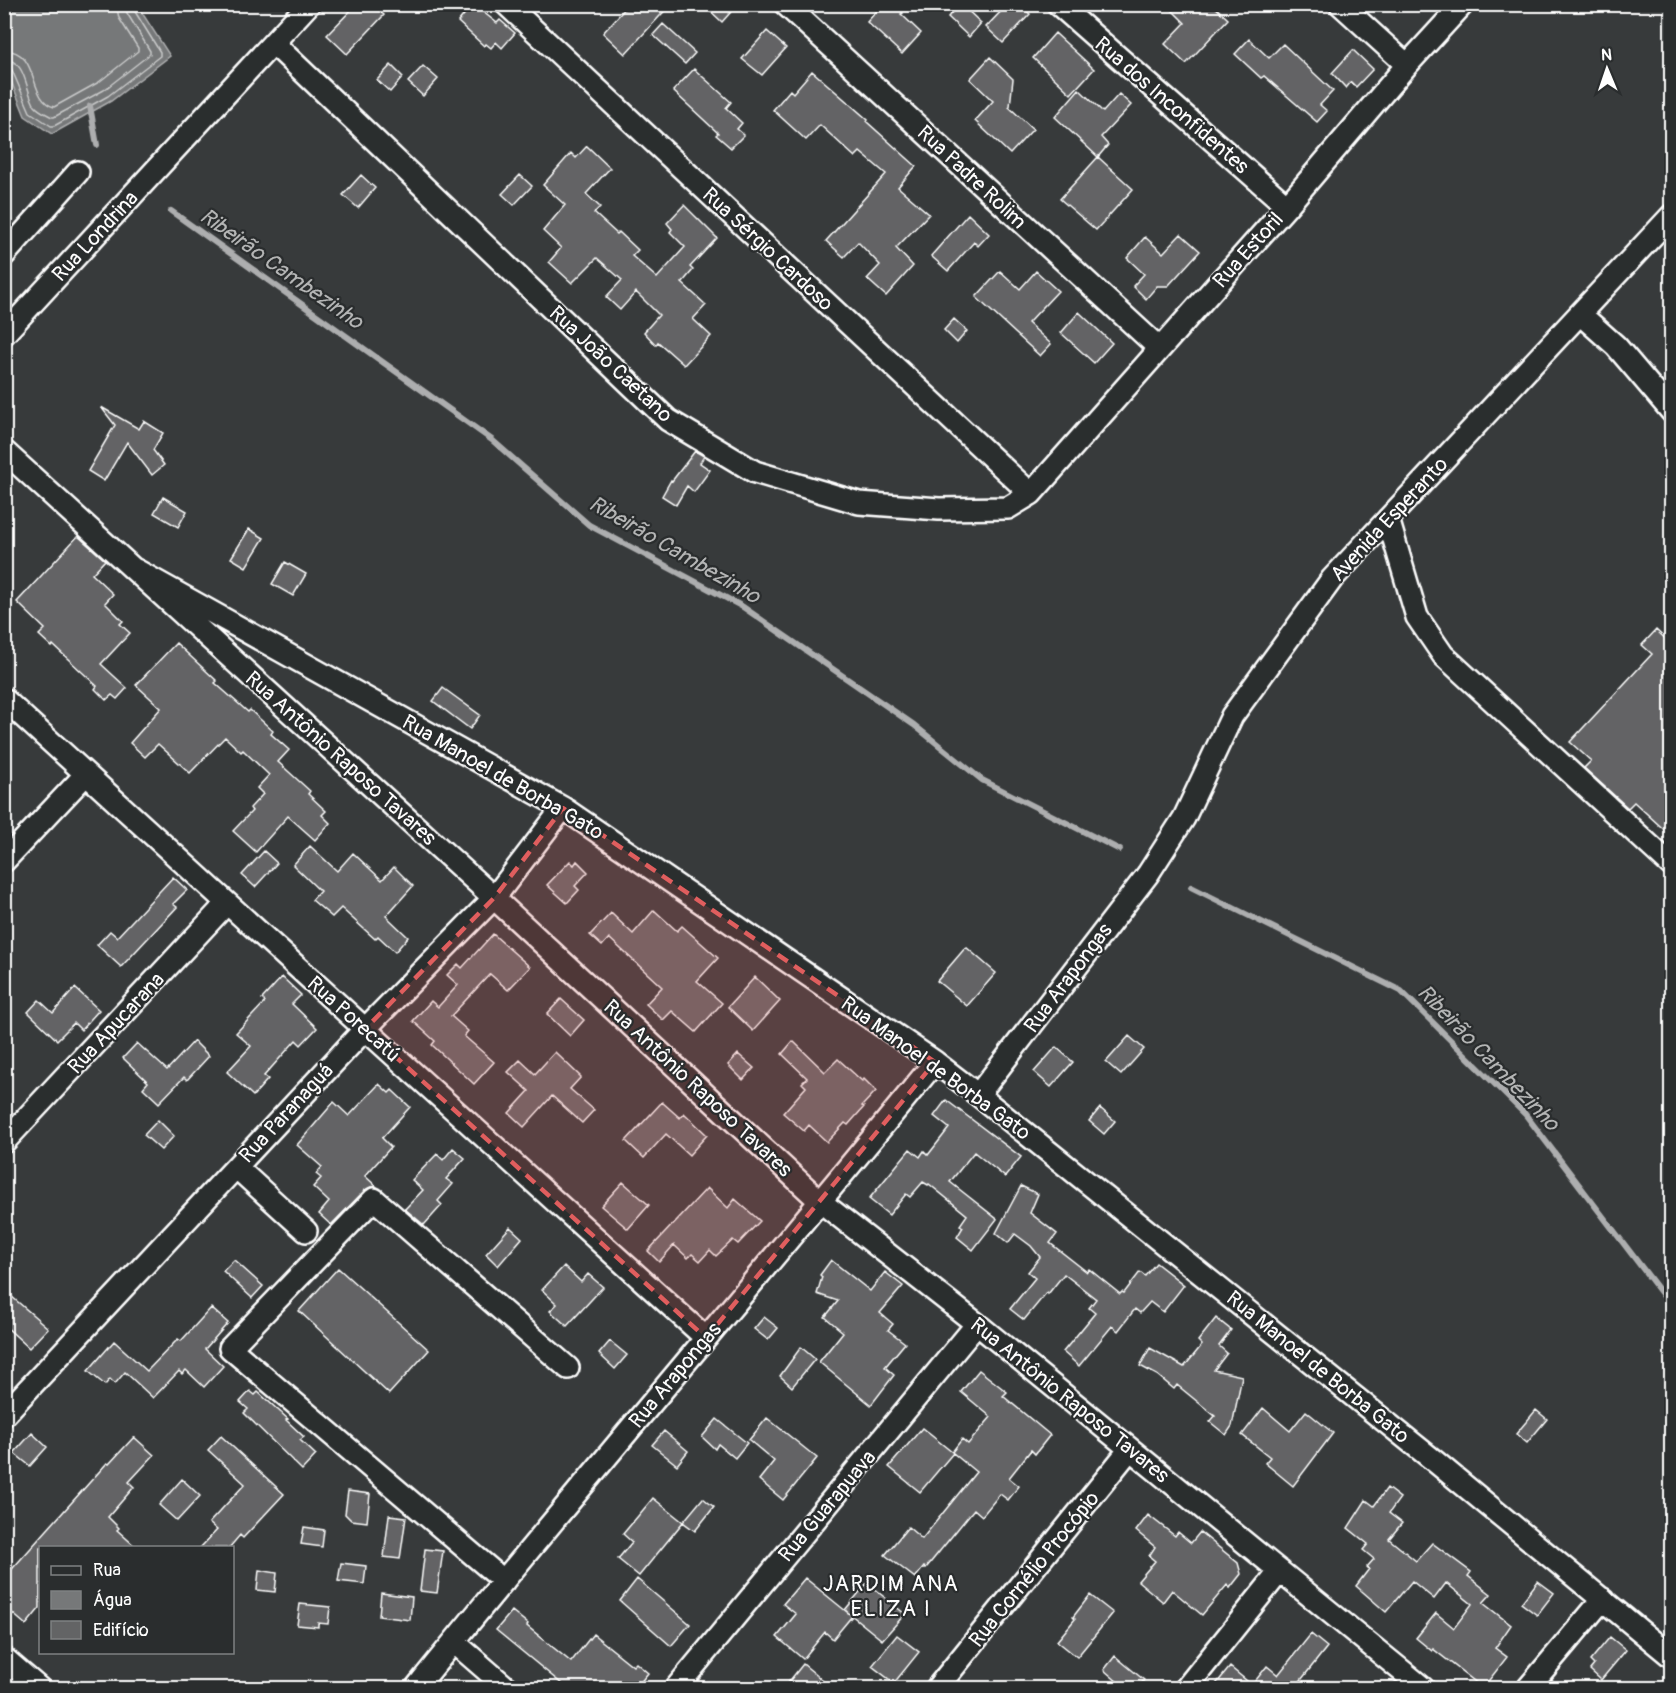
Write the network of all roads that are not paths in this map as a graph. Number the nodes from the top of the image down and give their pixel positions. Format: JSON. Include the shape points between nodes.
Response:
{"nodes":[{"id":1,"x":309,"y":4,"type":"edge"},
{"id":2,"x":506,"y":4,"type":"edge"},
{"id":3,"x":785,"y":4,"type":"edge"},
{"id":4,"x":1058,"y":4,"type":"edge"},
{"id":5,"x":1340,"y":4,"type":"edge"},
{"id":6,"x":1462,"y":4,"type":"edge"},
{"id":7,"x":273,"y":44,"type":"junction"},
{"id":8,"x":1407,"y":65,"type":"junction"},
{"id":9,"x":78,"y":172,"type":"dead end"},
{"id":10,"x":1287,"y":206,"type":"junction"},
{"id":11,"x":1671,"y":215,"type":"edge"},
{"id":12,"x":4,"y":255,"type":"edge"},
{"id":13,"x":1580,"y":314,"type":"junction"},
{"id":14,"x":4,"y":334,"type":"edge"},
{"id":15,"x":1160,"y":349,"type":"junction"},
{"id":16,"x":1671,"y":412,"type":"edge"},
{"id":17,"x":4,"y":451,"type":"edge"},
{"id":18,"x":1031,"y":494,"type":"junction"},
{"id":19,"x":1388,"y":519,"type":"junction"},
{"id":20,"x":136,"y":570,"type":"junction"},
{"id":21,"x":4,"y":699,"type":"edge"},
{"id":22,"x":86,"y":774,"type":"junction"},
{"id":23,"x":562,"y":808,"type":"junction"},
{"id":24,"x":1157,"y":860,"type":"joint"},
{"id":25,"x":4,"y":861,"type":"edge"},
{"id":26,"x":1671,"y":866,"type":"edge"},
{"id":27,"x":494,"y":898,"type":"junction"},
{"id":28,"x":227,"y":903,"type":"junction"},
{"id":29,"x":365,"y":1029,"type":"junction"},
{"id":30,"x":934,"y":1062,"type":"junction"},
{"id":31,"x":978,"y":1095,"type":"junction"},
{"id":32,"x":4,"y":1142,"type":"edge"},
{"id":33,"x":236,"y":1167,"type":"junction"},
{"id":34,"x":820,"y":1202,"type":"junction"},
{"id":35,"x":306,"y":1231,"type":"dead end"},
{"id":36,"x":977,"y":1324,"type":"junction"},
{"id":37,"x":706,"y":1338,"type":"junction"},
{"id":38,"x":568,"y":1368,"type":"dead end"},
{"id":39,"x":4,"y":1415,"type":"edge"},
{"id":40,"x":1130,"y":1449,"type":"junction"},
{"id":41,"x":1280,"y":1571,"type":"junction"},
{"id":42,"x":504,"y":1581,"type":"junction"},
{"id":43,"x":1603,"y":1599,"type":"junction"},
{"id":44,"x":454,"y":1642,"type":"junction"},
{"id":45,"x":1671,"y":1657,"type":"edge"},
{"id":46,"x":4,"y":1658,"type":"edge"},
{"id":47,"x":39,"y":1689,"type":"edge"},
{"id":48,"x":416,"y":1689,"type":"edge"},
{"id":49,"x":507,"y":1689,"type":"edge"},
{"id":50,"x":676,"y":1689,"type":"edge"},
{"id":51,"x":937,"y":1689,"type":"edge"},
{"id":52,"x":1186,"y":1689,"type":"edge"},
{"id":53,"x":1423,"y":1689,"type":"edge"},
{"id":54,"x":1528,"y":1689,"type":"edge"}],
"edges":[{"from":1,"to":7,"type":"street","name":"Rua Londrina"},
{"from":2,"to":18,"type":"street","name":"Rua Sérgio Cardoso"},
{"from":3,"to":15,"type":"street","name":"Rua Padre Rolim"},
{"from":4,"to":10,"type":"street","name":"Rua dos Inconfidentes"},
{"from":5,"to":8,"type":"street"},
{"from":6,"to":8,"type":"street","name":"Rua Estoril"},
{"from":7,"to":14,"type":"street","name":"Rua Londrina"},
{"from":7,"to":18,"type":"street","name":"Rua João Caetano","via":[[668,420],[755,472],[859,503],[939,509],[1008,508]]},
{"from":8,"to":10,"type":"street","name":"Rua Estoril"},
{"from":9,"to":12,"type":"street"},
{"from":10,"to":15,"type":"street","name":"Rua Estoril"},
{"from":11,"to":13,"type":"street","name":"Avenida Esperanto"},
{"from":13,"to":16,"type":"street","via":[[1616,346]]},
{"from":13,"to":19,"type":"street","name":"Avenida Esperanto"},
{"from":15,"to":18,"type":"street","name":"Rua Estoril"},
{"from":17,"to":20,"type":"street","name":"Rua Antônio Raposo Tavares"},
{"from":19,"to":24,"type":"street","name":"Avenida Esperanto","via":[[1332,579],[1232,716],[1184,818]]},
{"from":19,"to":26,"type":"street","via":[[1417,617],[1443,655]]},
{"from":20,"to":23,"type":"street","name":"Rua Manoel de Borba Gato"},
{"from":20,"to":27,"type":"street","name":"Rua Antônio Raposo Tavares"},
{"from":21,"to":22,"type":"street","name":"Rua Porecatú"},
{"from":22,"to":25,"type":"street"},
{"from":22,"to":28,"type":"street","name":"Rua Porecatú"},
{"from":23,"to":27,"type":"street","name":"Rua Paranaguá"},
{"from":23,"to":30,"type":"street","name":"Rua Manoel de Borba Gato"},
{"from":24,"to":31,"type":"street","name":"Rua Arapongas"},
{"from":27,"to":29,"type":"street","name":"Rua Paranaguá"},
{"from":27,"to":34,"type":"street","name":"Rua Antônio Raposo Tavares"},
{"from":28,"to":29,"type":"street","name":"Rua Porecatú"},
{"from":28,"to":32,"type":"street","name":"Rua Apucarana"},
{"from":29,"to":33,"type":"street","name":"Rua Paranaguá"},
{"from":29,"to":37,"type":"street","name":"Rua Porecatú"},
{"from":30,"to":31,"type":"street","name":"Rua Manoel de Borba Gato"},
{"from":30,"to":34,"type":"street","name":"Rua Arapongas"},
{"from":31,"to":43,"type":"street","name":"Rua Manoel de Borba Gato"},
{"from":33,"to":35,"type":"street"},
{"from":33,"to":39,"type":"street","name":"Rua Paranaguá"},
{"from":34,"to":36,"type":"street","name":"Rua Antônio Raposo Tavares"},
{"from":34,"to":37,"type":"street","name":"Rua Arapongas"},
{"from":36,"to":40,"type":"street","name":"Rua Antônio Raposo Tavares"},
{"from":36,"to":50,"type":"street","name":"Rua Guarapuava"},
{"from":37,"to":42,"type":"street","name":"Rua Arapongas"},
{"from":38,"to":42,"type":"street","via":[[374,1199],[230,1348]]},
{"from":40,"to":41,"type":"street","name":"Rua Antônio Raposo Tavares"},
{"from":40,"to":51,"type":"street","name":"Rua Cornélio Procópio"},
{"from":41,"to":52,"type":"street"},
{"from":41,"to":53,"type":"street","name":"Rua Antônio Raposo Tavares"},
{"from":42,"to":44,"type":"street","name":"Rua Arapongas"},
{"from":43,"to":45,"type":"street","name":"Rua Manoel de Borba Gato"},
{"from":43,"to":54,"type":"street"},
{"from":44,"to":48,"type":"street","name":"Rua Arapongas"},
{"from":44,"to":49,"type":"street"},
{"from":46,"to":47,"type":"street"}]}
